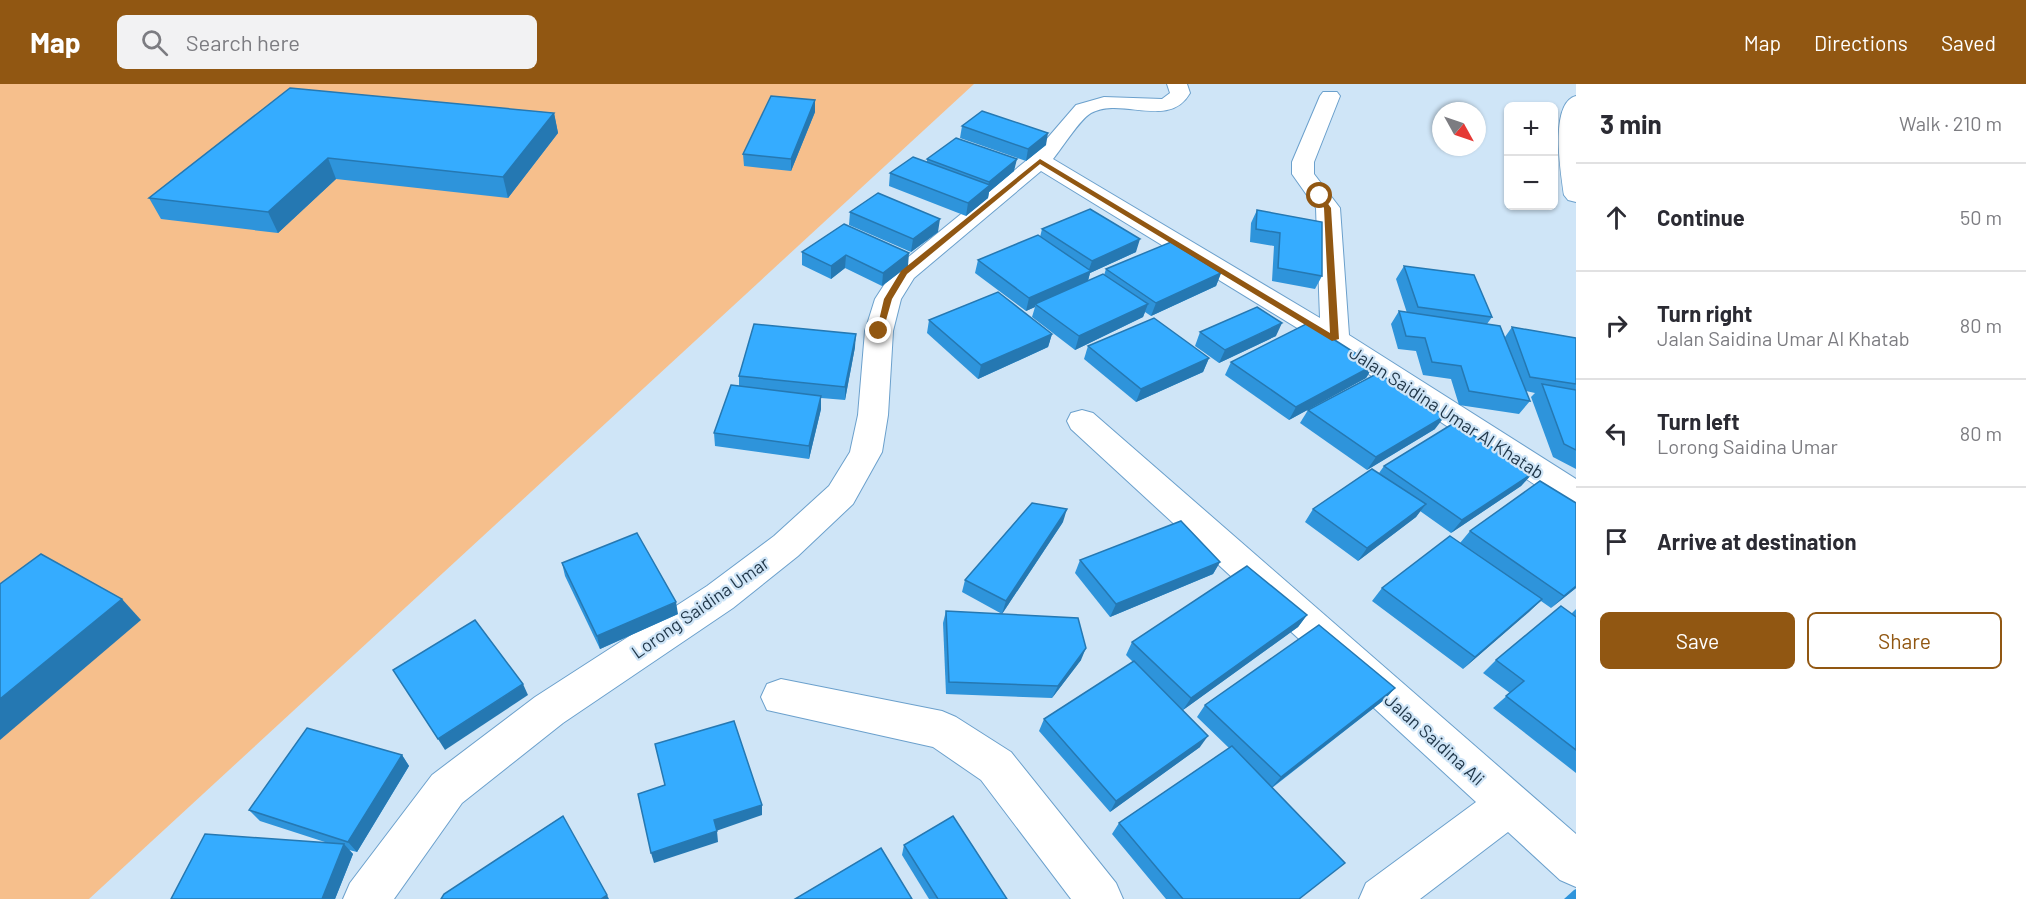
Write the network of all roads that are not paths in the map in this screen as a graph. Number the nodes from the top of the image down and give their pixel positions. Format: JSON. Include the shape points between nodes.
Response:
{"nodes":[{"id":1,"x":1177,"y":84,"type":"edge"},
{"id":2,"x":1330,"y":96,"type":"dead end"},
{"id":3,"x":1576,"y":102,"type":"edge"},
{"id":4,"x":1040,"y":161,"type":"junction"},
{"id":5,"x":1576,"y":195,"type":"edge"},
{"id":6,"x":1335,"y":339,"type":"junction"},
{"id":7,"x":1082,"y":421,"type":"dead end"},
{"id":8,"x":1576,"y":495,"type":"edge"},
{"id":9,"x":781,"y":698,"type":"dead end"},
{"id":10,"x":1508,"y":805,"type":"junction"},
{"id":11,"x":1576,"y":864,"type":"edge"},
{"id":12,"x":366,"y":899,"type":"edge"},
{"id":13,"x":1100,"y":899,"type":"edge"},
{"id":14,"x":1382,"y":899,"type":"edge"}],
"edges":[{"from":1,"to":4,"type":"street","name":"Lorong Saidina Umar","via":[[1180,93],[1165,105],[1104,103],[1083,109]]},
{"from":2,"to":6,"type":"street","via":[[1303,162],[1303,174],[1328,208]]},
{"from":3,"to":5,"type":"street","via":[[1572,106],[1570,156]]},
{"from":4,"to":6,"type":"street","name":"Jalan Saidina Umar Al Khatab"},
{"from":4,"to":12,"type":"street","name":"Lorong Saidina Umar","via":[[904,273],[893,290],[879,331],[873,415],[866,452],[841,495],[786,546],[720,597],[549,710],[447,789]]},
{"from":6,"to":8,"type":"street","name":"Jalan Saidina Umar Al Khatab"},
{"from":7,"to":10,"type":"street","name":"Jalan Saidina Ali"},
{"from":9,"to":13,"type":"street","via":[[942,730],[996,766]]},
{"from":10,"to":11,"type":"street","name":"Jalan Saidina Ali"},
{"from":10,"to":14,"type":"street"}]}
